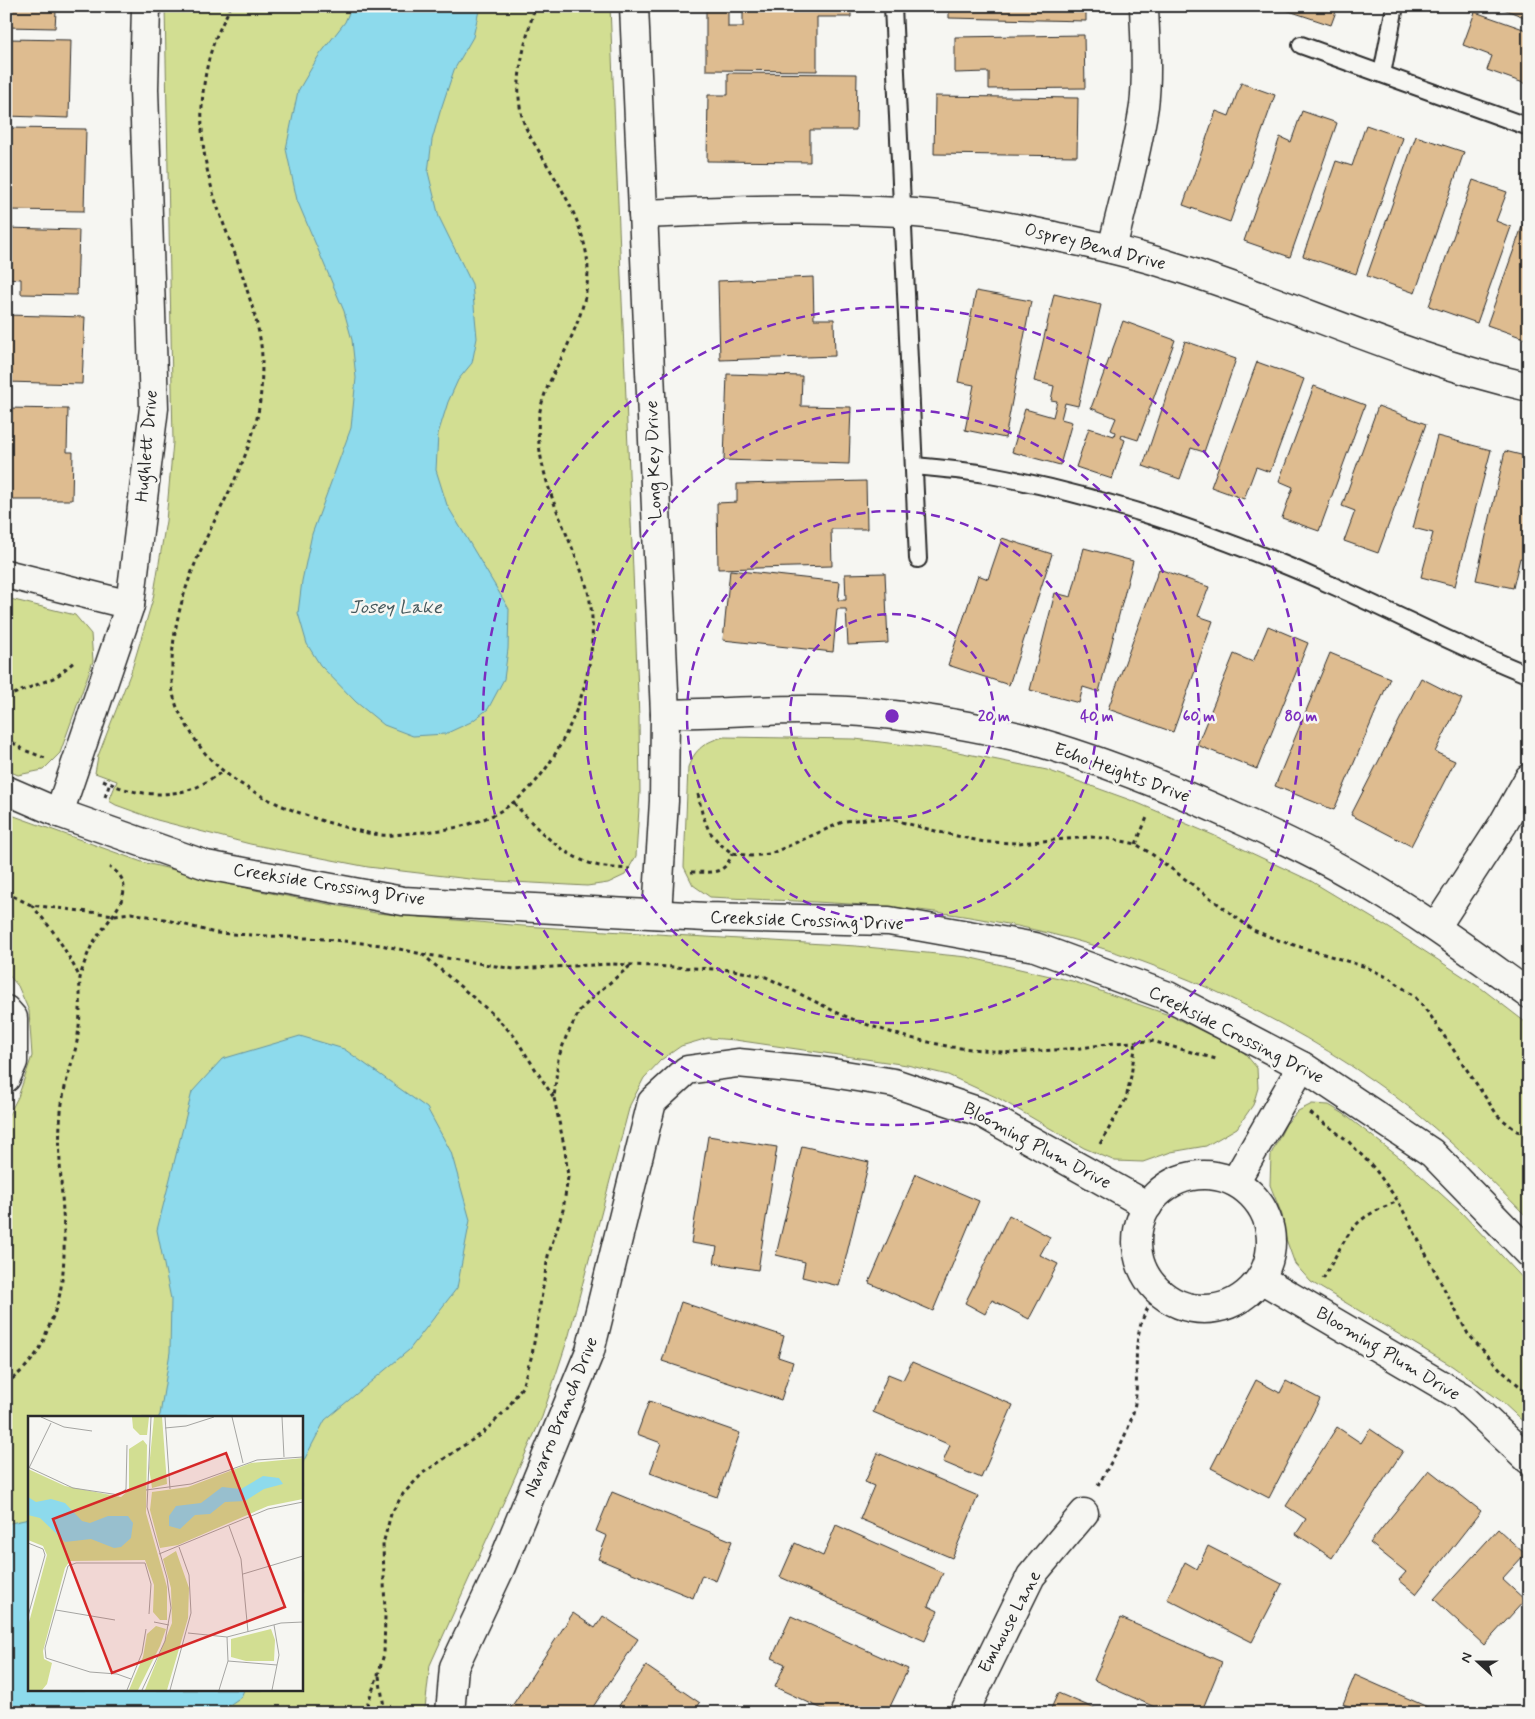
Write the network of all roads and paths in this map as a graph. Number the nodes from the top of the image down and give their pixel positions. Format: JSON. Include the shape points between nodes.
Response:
{"nodes":[{"id":1,"x":146,"y":6,"type":"edge"},
{"id":2,"x":231,"y":6,"type":"edge"},
{"id":3,"x":535,"y":6,"type":"edge"},
{"id":4,"x":634,"y":6,"type":"edge"},
{"id":5,"x":893,"y":6,"type":"edge"},
{"id":6,"x":1144,"y":6,"type":"edge"},
{"id":7,"x":1395,"y":6,"type":"edge"},
{"id":8,"x":1301,"y":45,"type":"dead end"},
{"id":9,"x":1382,"y":74,"type":"junction"},
{"id":10,"x":1529,"y":127,"type":"edge"},
{"id":11,"x":902,"y":212,"type":"junction"},
{"id":12,"x":643,"y":214,"type":"junction"},
{"id":13,"x":1112,"y":249,"type":"junction"},
{"id":14,"x":1529,"y":387,"type":"edge"},
{"id":15,"x":914,"y":466,"type":"junction"},
{"id":16,"x":918,"y":559,"type":"dead end"},
{"id":17,"x":6,"y":574,"type":"edge"},
{"id":18,"x":130,"y":605,"type":"junction"},
{"id":19,"x":78,"y":656,"type":"dead end"},
{"id":20,"x":1529,"y":675,"type":"edge"},
{"id":21,"x":6,"y":697,"type":"edge"},
{"id":22,"x":665,"y":714,"type":"junction"},
{"id":23,"x":6,"y":738,"type":"edge"},
{"id":24,"x":74,"y":770,"type":"junction"},
{"id":25,"x":222,"y":772,"type":"junction"},
{"id":26,"x":1528,"y":781,"type":"edge"},
{"id":27,"x":6,"y":790,"type":"edge"},
{"id":28,"x":697,"y":791,"type":"dead end"},
{"id":29,"x":514,"y":802,"type":"junction"},
{"id":30,"x":59,"y":812,"type":"junction"},
{"id":31,"x":732,"y":853,"type":"junction"},
{"id":32,"x":105,"y":865,"type":"dead end"},
{"id":33,"x":659,"y":872,"type":"junction"},
{"id":34,"x":6,"y":893,"type":"edge"},
{"id":35,"x":31,"y":905,"type":"junction"},
{"id":36,"x":657,"y":914,"type":"junction"},
{"id":37,"x":115,"y":915,"type":"junction"},
{"id":38,"x":1436,"y":927,"type":"junction"},
{"id":39,"x":422,"y":954,"type":"junction"},
{"id":40,"x":631,"y":966,"type":"junction"},
{"id":41,"x":80,"y":978,"type":"junction"},
{"id":42,"x":1529,"y":994,"type":"edge"},
{"id":43,"x":10,"y":1014,"type":"edge"},
{"id":44,"x":1136,"y":1041,"type":"junction"},
{"id":45,"x":1218,"y":1060,"type":"dead end"},
{"id":46,"x":1302,"y":1066,"type":"junction"},
{"id":47,"x":687,"y":1070,"type":"joint"},
{"id":48,"x":6,"y":1078,"type":"edge"},
{"id":49,"x":1284,"y":1097,"type":"junction"},
{"id":50,"x":554,"y":1098,"type":"junction"},
{"id":51,"x":1529,"y":1135,"type":"edge"},
{"id":52,"x":1085,"y":1171,"type":"junction"},
{"id":53,"x":1235,"y":1182,"type":"junction"},
{"id":54,"x":1398,"y":1201,"type":"junction"},
{"id":55,"x":1148,"y":1206,"type":"junction"},
{"id":56,"x":1529,"y":1252,"type":"edge"},
{"id":57,"x":1261,"y":1279,"type":"junction"},
{"id":58,"x":1158,"y":1291,"type":"junction"},
{"id":59,"x":1308,"y":1306,"type":"junction"},
{"id":60,"x":6,"y":1384,"type":"edge"},
{"id":61,"x":1529,"y":1394,"type":"edge"},
{"id":62,"x":1529,"y":1460,"type":"edge"},
{"id":63,"x":1084,"y":1513,"type":"joint"},
{"id":64,"x":378,"y":1674,"type":"junction"},
{"id":65,"x":449,"y":1712,"type":"edge"},
{"id":66,"x":364,"y":1713,"type":"edge"},
{"id":67,"x":385,"y":1713,"type":"edge"},
{"id":68,"x":964,"y":1713,"type":"edge"}],
"edges":[{"from":1,"to":18,"type":"street","name":"Hughlett Drive","via":[[144,89],[154,408]]},
{"from":2,"to":25,"type":"path","via":[[215,40],[205,75],[201,114],[204,155],[212,189],[255,318],[262,352],[261,391],[256,426],[245,457],[209,532],[180,604],[173,639],[172,674],[175,701],[186,724],[202,751]]},
{"from":3,"to":29,"type":"path","via":[[519,72],[520,107],[524,126],[573,210],[588,265],[587,290],[581,313],[548,383],[539,413],[539,440],[550,494],[590,597],[592,626],[591,654],[576,713],[550,763]]},
{"from":4,"to":12,"type":"street","name":"Long Key Drive"},
{"from":5,"to":11,"type":"lane"},
{"from":6,"to":13,"type":"street","via":[[1144,105]]},
{"from":7,"to":9,"type":"lane"},
{"from":8,"to":9,"type":"lane"},
{"from":9,"to":10,"type":"lane"},
{"from":11,"to":12,"type":"street","name":"Osprey Bend Drive","via":[[787,208]]},
{"from":11,"to":13,"type":"street","name":"Osprey Bend Drive","via":[[972,220]]},
{"from":11,"to":15,"type":"lane"},
{"from":12,"to":22,"type":"street","name":"Long Key Drive"},
{"from":13,"to":14,"type":"street","name":"Osprey Bend Drive","via":[[1209,278],[1437,362]]},
{"from":15,"to":16,"type":"lane"},
{"from":15,"to":20,"type":"lane","via":[[984,474],[1055,489],[1236,545]]},
{"from":17,"to":18,"type":"street"},
{"from":18,"to":24,"type":"street","name":"Hughlett Drive"},
{"from":19,"to":21,"type":"path","via":[[56,677]]},
{"from":22,"to":33,"type":"street","name":"Long Key Drive"},
{"from":22,"to":38,"type":"street","name":"Echo Heights Drive","via":[[808,710],[873,713],[945,722],[1023,738],[1106,765],[1217,809],[1357,878]]},
{"from":23,"to":24,"type":"path","via":[[24,750]]},
{"from":24,"to":25,"type":"path","via":[[125,789],[159,794],[198,786]]},
{"from":24,"to":30,"type":"street","name":"Hughlett Drive"},
{"from":25,"to":29,"type":"path","via":[[298,812],[354,830],[382,835],[444,830],[472,824]]},
{"from":26,"to":38,"type":"street"},
{"from":27,"to":30,"type":"street","name":"Creekside Crossing Drive"},
{"from":28,"to":31,"type":"path","via":[[709,831]]},
{"from":29,"to":33,"type":"path","via":[[533,825],[570,854],[591,864]]},
{"from":30,"to":36,"type":"street","name":"Creekside Crossing Drive","via":[[206,865],[403,901]]},
{"from":31,"to":33,"type":"path","via":[[724,869]]},
{"from":31,"to":51,"type":"path","via":[[770,854],[845,821],[867,820],[894,820],[984,842],[1018,843],[1091,837],[1136,844],[1253,930],[1391,979],[1415,997],[1430,1015],[1498,1116],[1517,1131]]},
{"from":32,"to":37,"type":"path","via":[[120,875],[125,883]]},
{"from":33,"to":36,"type":"street","name":"Long Key Drive"},
{"from":34,"to":35,"type":"path"},
{"from":35,"to":37,"type":"path"},
{"from":35,"to":41,"type":"path","via":[[64,946]]},
{"from":36,"to":46,"type":"street","name":"Creekside Crossing Drive","via":[[889,921],[1035,947],[1168,996]]},
{"from":37,"to":39,"type":"path","via":[[131,913],[215,933],[324,939],[381,945]]},
{"from":37,"to":41,"type":"path","via":[[105,924],[90,948]]},
{"from":38,"to":42,"type":"street","name":"Echo Heights Drive"},
{"from":39,"to":40,"type":"path","via":[[514,969]]},
{"from":39,"to":50,"type":"path","via":[[514,1036]]},
{"from":40,"to":44,"type":"path","via":[[733,970],[766,977],[871,1026],[951,1047],[1012,1053]]},
{"from":40,"to":50,"type":"path","via":[[580,1010],[558,1058]]},
{"from":41,"to":60,"type":"path","via":[[78,1038],[60,1123],[64,1244],[61,1288],[54,1316],[40,1348],[22,1371]]},
{"from":43,"to":48,"type":"street","via":[[13,1062]]},
{"from":44,"to":45,"type":"path","via":[[1152,1041]]},
{"from":44,"to":52,"type":"path","via":[[1126,1099]]},
{"from":46,"to":49,"type":"street"},
{"from":46,"to":56,"type":"street","name":"Creekside Crossing Drive","via":[[1432,1153]]},
{"from":47,"to":52,"type":"street","name":"Blooming Plum Drive","via":[[738,1063],[894,1083],[980,1112]]},
{"from":47,"to":65,"type":"street","name":"Navarro Branch Drive","via":[[652,1102],[590,1351],[500,1569],[454,1667]]},
{"from":49,"to":53,"type":"street"},
{"from":49,"to":54,"type":"path","via":[[1347,1140]]},
{"from":50,"to":64,"type":"path","via":[[568,1177],[563,1210],[548,1256],[532,1355],[522,1387],[507,1410],[484,1432],[423,1473],[403,1494],[391,1514],[383,1544],[384,1654]]},
{"from":52,"to":55,"type":"street","name":"Blooming Plum Drive"},
{"from":53,"to":55,"type":"street","via":[[1211,1175],[1187,1177],[1164,1188]]},
{"from":53,"to":57,"type":"street","via":[[1256,1200],[1269,1224],[1271,1252]]},
{"from":54,"to":59,"type":"path","via":[[1358,1222]]},
{"from":54,"to":61,"type":"path","via":[[1468,1334],[1503,1372]]},
{"from":55,"to":58,"type":"street","via":[[1138,1230],[1138,1257],[1149,1281]]},
{"from":57,"to":58,"type":"street","via":[[1243,1298],[1218,1308],[1192,1309],[1168,1300]]},
{"from":57,"to":59,"type":"street","name":"Blooming Plum Drive"},
{"from":58,"to":63,"type":"path","via":[[1144,1315],[1138,1334],[1133,1413]]},
{"from":59,"to":62,"type":"street","name":"Blooming Plum Drive","via":[[1462,1397]]},
{"from":63,"to":68,"type":"street","name":"Emhouse Lane","via":[[1031,1576]]},
{"from":64,"to":66,"type":"path"},
{"from":64,"to":67,"type":"path"}]}
